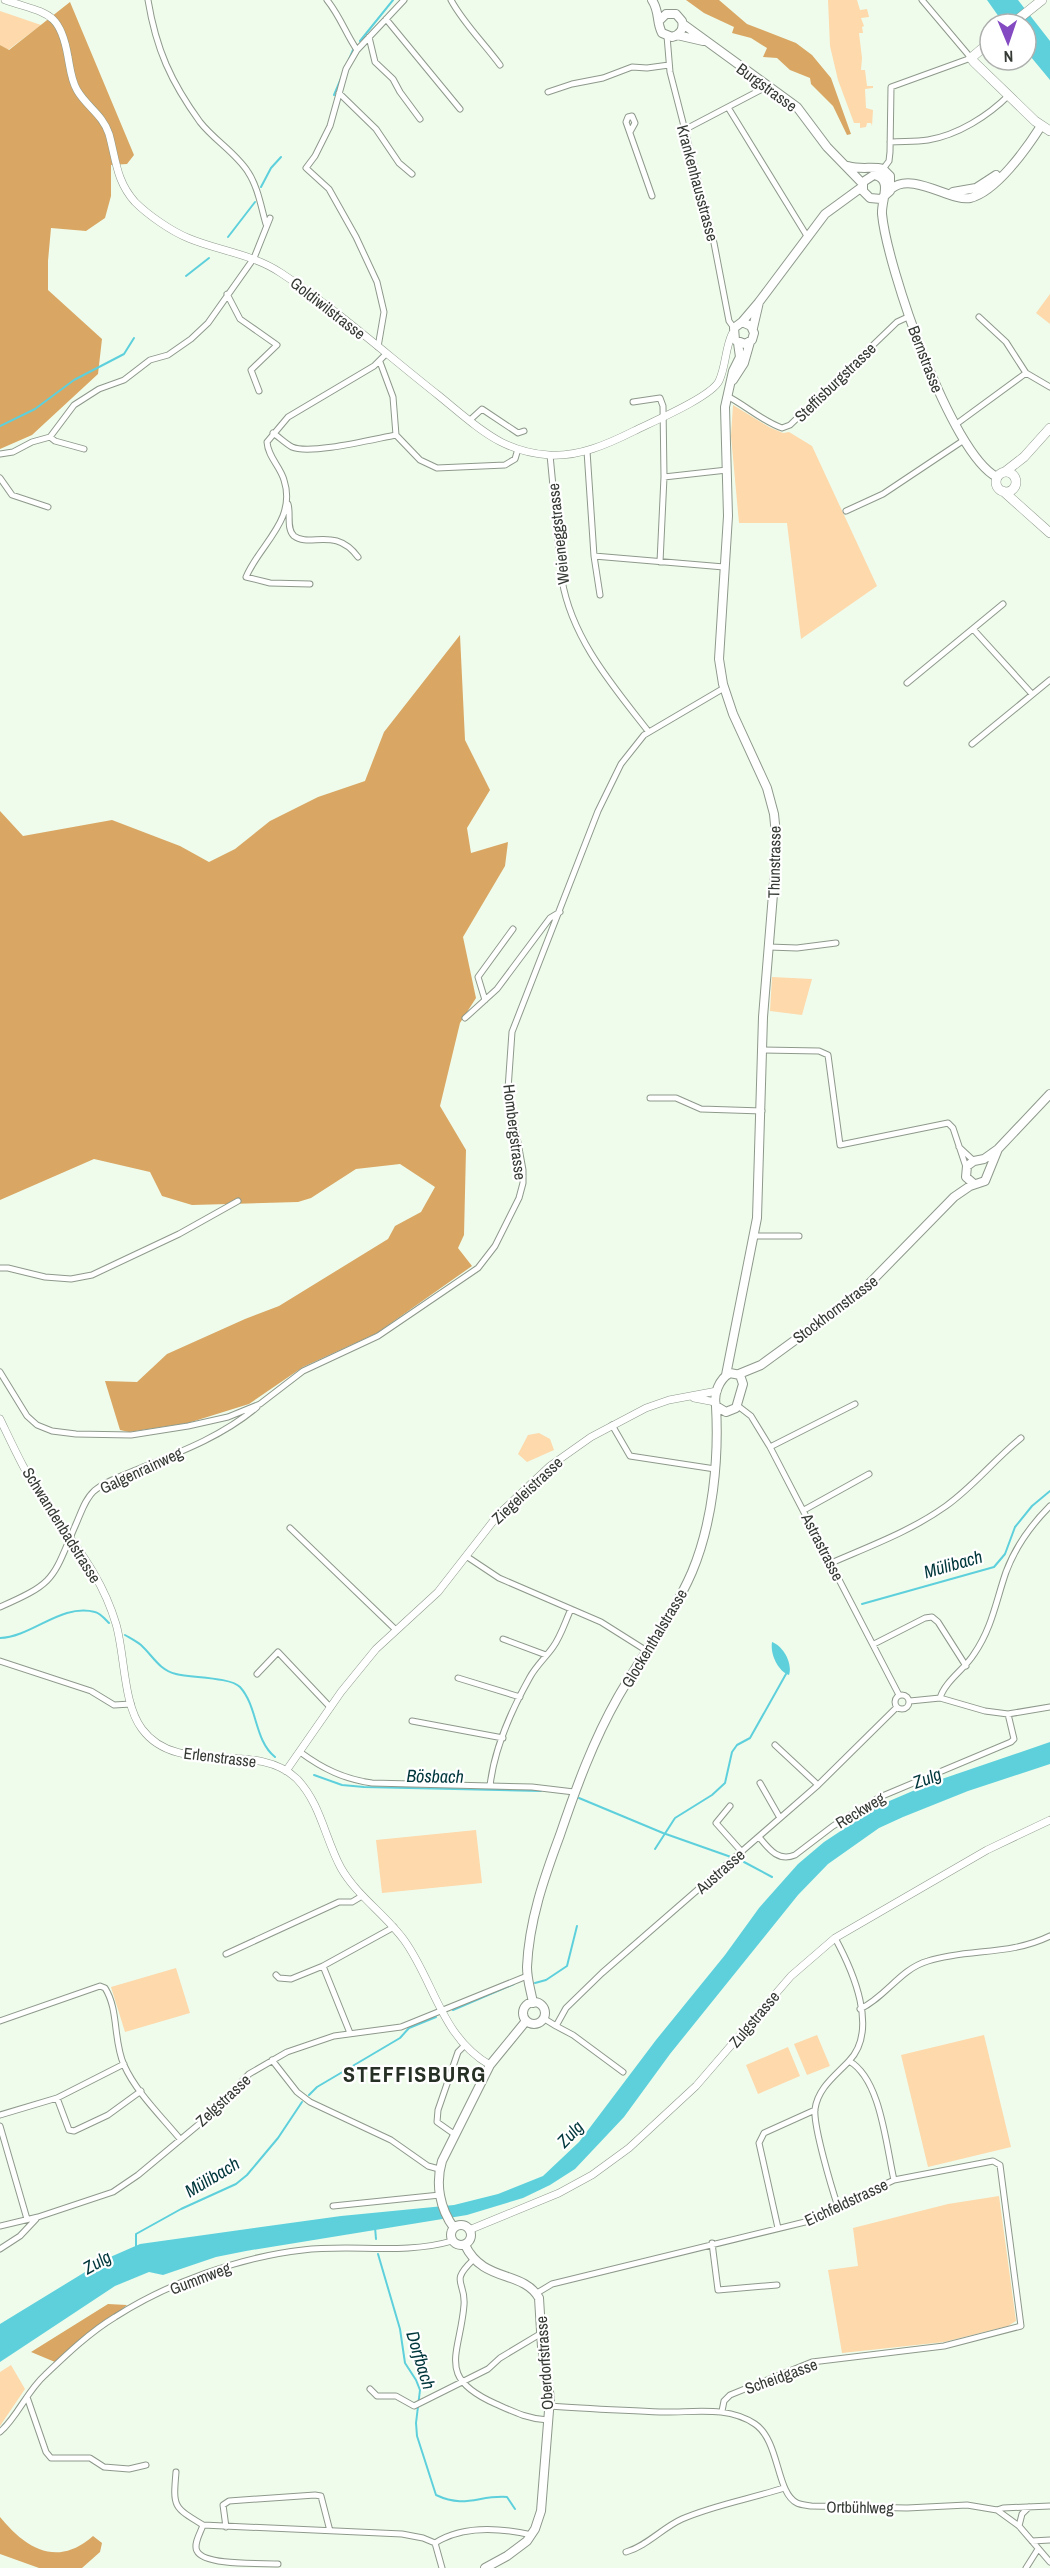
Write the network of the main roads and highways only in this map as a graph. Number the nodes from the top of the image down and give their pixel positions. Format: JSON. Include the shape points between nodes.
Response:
{"nodes":[{"id":1,"x":1042,"y":0,"type":"edge"},
{"id":2,"x":654,"y":3,"type":"edge"},
{"id":3,"x":1027,"y":12,"type":"edge"},
{"id":4,"x":669,"y":13,"type":"junction"},
{"id":5,"x":660,"y":20,"type":"junction"},
{"id":6,"x":683,"y":24,"type":"junction"},
{"id":7,"x":672,"y":36,"type":"junction"},
{"id":8,"x":704,"y":41,"type":"junction"},
{"id":9,"x":978,"y":52,"type":"edge"},
{"id":10,"x":978,"y":67,"type":"edge"},
{"id":11,"x":982,"y":72,"type":"edge"},
{"id":12,"x":1043,"y":127,"type":"edge"},
{"id":13,"x":848,"y":166,"type":"junction"},
{"id":14,"x":882,"y":169,"type":"junction"},
{"id":15,"x":875,"y":175,"type":"junction"},
{"id":16,"x":862,"y":185,"type":"junction"},
{"id":17,"x":887,"y":193,"type":"junction"},
{"id":18,"x":870,"y":198,"type":"junction"},
{"id":19,"x":843,"y":201,"type":"junction"},
{"id":20,"x":884,"y":225,"type":"junction"},
{"id":21,"x":759,"y":302,"type":"junction"},
{"id":22,"x":742,"y":322,"type":"junction"},
{"id":23,"x":753,"y":328,"type":"junction"},
{"id":24,"x":742,"y":344,"type":"junction"},
{"id":25,"x":1050,"y":428,"type":"edge"},
{"id":26,"x":1024,"y":457,"type":"junction"},
{"id":27,"x":1002,"y":474,"type":"junction"},
{"id":28,"x":1016,"y":483,"type":"junction"},
{"id":29,"x":1003,"y":491,"type":"junction"},
{"id":30,"x":1022,"y":508,"type":"junction"},
{"id":31,"x":1050,"y":533,"type":"edge"},
{"id":32,"x":1050,"y":1094,"type":"edge"},
{"id":33,"x":998,"y":1149,"type":"junction"},
{"id":34,"x":977,"y":1161,"type":"junction"},
{"id":35,"x":988,"y":1169,"type":"junction"},
{"id":36,"x":966,"y":1172,"type":"junction"},
{"id":37,"x":974,"y":1184,"type":"junction"},
{"id":38,"x":954,"y":1197,"type":"junction"},
{"id":39,"x":733,"y":1347,"type":"junction"},
{"id":40,"x":761,"y":1365,"type":"junction"},
{"id":41,"x":738,"y":1374,"type":"junction"},
{"id":42,"x":726,"y":1375,"type":"junction"},
{"id":43,"x":744,"y":1384,"type":"junction"},
{"id":44,"x":716,"y":1404,"type":"junction"},
{"id":45,"x":727,"y":1412,"type":"junction"},
{"id":46,"x":717,"y":1432,"type":"junction"},
{"id":47,"x":533,"y":2003,"type":"junction"},
{"id":48,"x":526,"y":2021,"type":"junction"},
{"id":49,"x":454,"y":2228,"type":"junction"},
{"id":50,"x":465,"y":2245,"type":"junction"},
{"id":51,"x":485,"y":2568,"type":"edge"}],
"edges":[{"from":1,"to":3,"type":"main road"},
{"from":2,"to":4,"type":"main road"},
{"from":2,"to":5,"type":"main road"},
{"from":4,"to":5,"type":"main road"},
{"from":4,"to":6,"type":"main road","via":[[678,16]]},
{"from":5,"to":7,"type":"main road","via":[[660,30]]},
{"from":6,"to":7,"type":"main road"},
{"from":6,"to":8,"type":"main road","name":"Burgstrasse"},
{"from":7,"to":8,"type":"main road","name":"Burgstrasse"},
{"from":8,"to":13,"type":"main road","name":"Burgstrasse","via":[[801,111],[827,147]]},
{"from":9,"to":10,"type":"main road","via":[[971,58]]},
{"from":11,"to":12,"type":"main road"},
{"from":12,"to":17,"type":"main road","via":[[989,188],[970,198],[911,183],[897,184]]},
{"from":13,"to":14,"type":"main road"},
{"from":13,"to":16,"type":"main road","name":"Burgstrasse"},
{"from":14,"to":15,"type":"main road"},
{"from":14,"to":17,"type":"main road","via":[[890,176]]},
{"from":15,"to":16,"type":"main road","via":[[866,178]]},
{"from":15,"to":17,"type":"main road","via":[[882,177]]},
{"from":16,"to":18,"type":"main road"},
{"from":16,"to":19,"type":"main road"},
{"from":17,"to":18,"type":"main road"},
{"from":17,"to":20,"type":"main road","name":"Bernstrasse"},
{"from":18,"to":19,"type":"main road"},
{"from":18,"to":20,"type":"main road","name":"Bernstrasse"},
{"from":19,"to":21,"type":"main road","via":[[825,214]]},
{"from":20,"to":27,"type":"main road","name":"Bernstrasse","via":[[910,316],[955,425],[983,467]]},
{"from":21,"to":22,"type":"main road"},
{"from":21,"to":23,"type":"main road"},
{"from":22,"to":23,"type":"main road"},
{"from":22,"to":24,"type":"main road","via":[[733,331]]},
{"from":23,"to":24,"type":"main road","via":[[754,337]]},
{"from":24,"to":39,"type":"main road","name":"Thunstrasse","via":[[744,363],[729,385],[727,396],[729,516],[719,644],[724,688],[764,777],[777,845],[763,1050],[760,1182],[755,1236]]},
{"from":25,"to":26,"type":"main road"},
{"from":26,"to":27,"type":"main road"},
{"from":26,"to":28,"type":"main road"},
{"from":27,"to":28,"type":"main road","via":[[1013,474]]},
{"from":27,"to":29,"type":"main road","via":[[997,485]]},
{"from":28,"to":29,"type":"main road","via":[[1011,491]]},
{"from":28,"to":30,"type":"main road"},
{"from":29,"to":30,"type":"main road"},
{"from":30,"to":31,"type":"main road"},
{"from":32,"to":33,"type":"main road"},
{"from":33,"to":34,"type":"main road"},
{"from":33,"to":35,"type":"main road"},
{"from":34,"to":35,"type":"main road"},
{"from":34,"to":36,"type":"main road"},
{"from":35,"to":37,"type":"main road","via":[[985,1181]]},
{"from":36,"to":37,"type":"main road"},
{"from":36,"to":38,"type":"main road","name":"Stockhornstrasse"},
{"from":37,"to":38,"type":"main road","name":"Stockhornstrasse"},
{"from":38,"to":40,"type":"main road","name":"Stockhornstrasse","via":[[870,1285]]},
{"from":39,"to":41,"type":"main road","name":"Thunstrasse"},
{"from":39,"to":42,"type":"main road","name":"Thunstrasse"},
{"from":40,"to":41,"type":"main road","name":"Stockhornstrasse"},
{"from":40,"to":43,"type":"main road","name":"Stockhornstrasse"},
{"from":41,"to":42,"type":"main road"},
{"from":41,"to":43,"type":"main road"},
{"from":42,"to":44,"type":"main road","via":[[717,1391]]},
{"from":43,"to":45,"type":"main road","via":[[738,1406]]},
{"from":44,"to":45,"type":"main road"},
{"from":44,"to":46,"type":"main road","name":"Glockenthalstrasse"},
{"from":45,"to":46,"type":"main road","name":"Glockenthalstrasse"},
{"from":46,"to":47,"type":"main road","name":"Glockenthalstrasse","via":[[711,1498],[694,1565],[676,1604],[612,1710],[574,1792],[544,1876],[527,1976]]},
{"from":47,"to":48,"type":"main road","via":[[524,2010]]},
{"from":47,"to":48,"type":"main road","via":[[543,2008],[543,2018],[535,2024]]},
{"from":48,"to":49,"type":"main road","via":[[490,2065],[440,2169],[440,2197]]},
{"from":49,"to":50,"type":"main road","via":[[452,2241]]},
{"from":49,"to":50,"type":"main road","via":[[461,2225],[469,2230],[471,2237]]},
{"from":50,"to":51,"type":"main road","name":"Oberdorfstrasse","via":[[473,2260],[487,2270],[537,2293],[550,2391],[540,2511],[532,2535],[515,2551]]}]}
